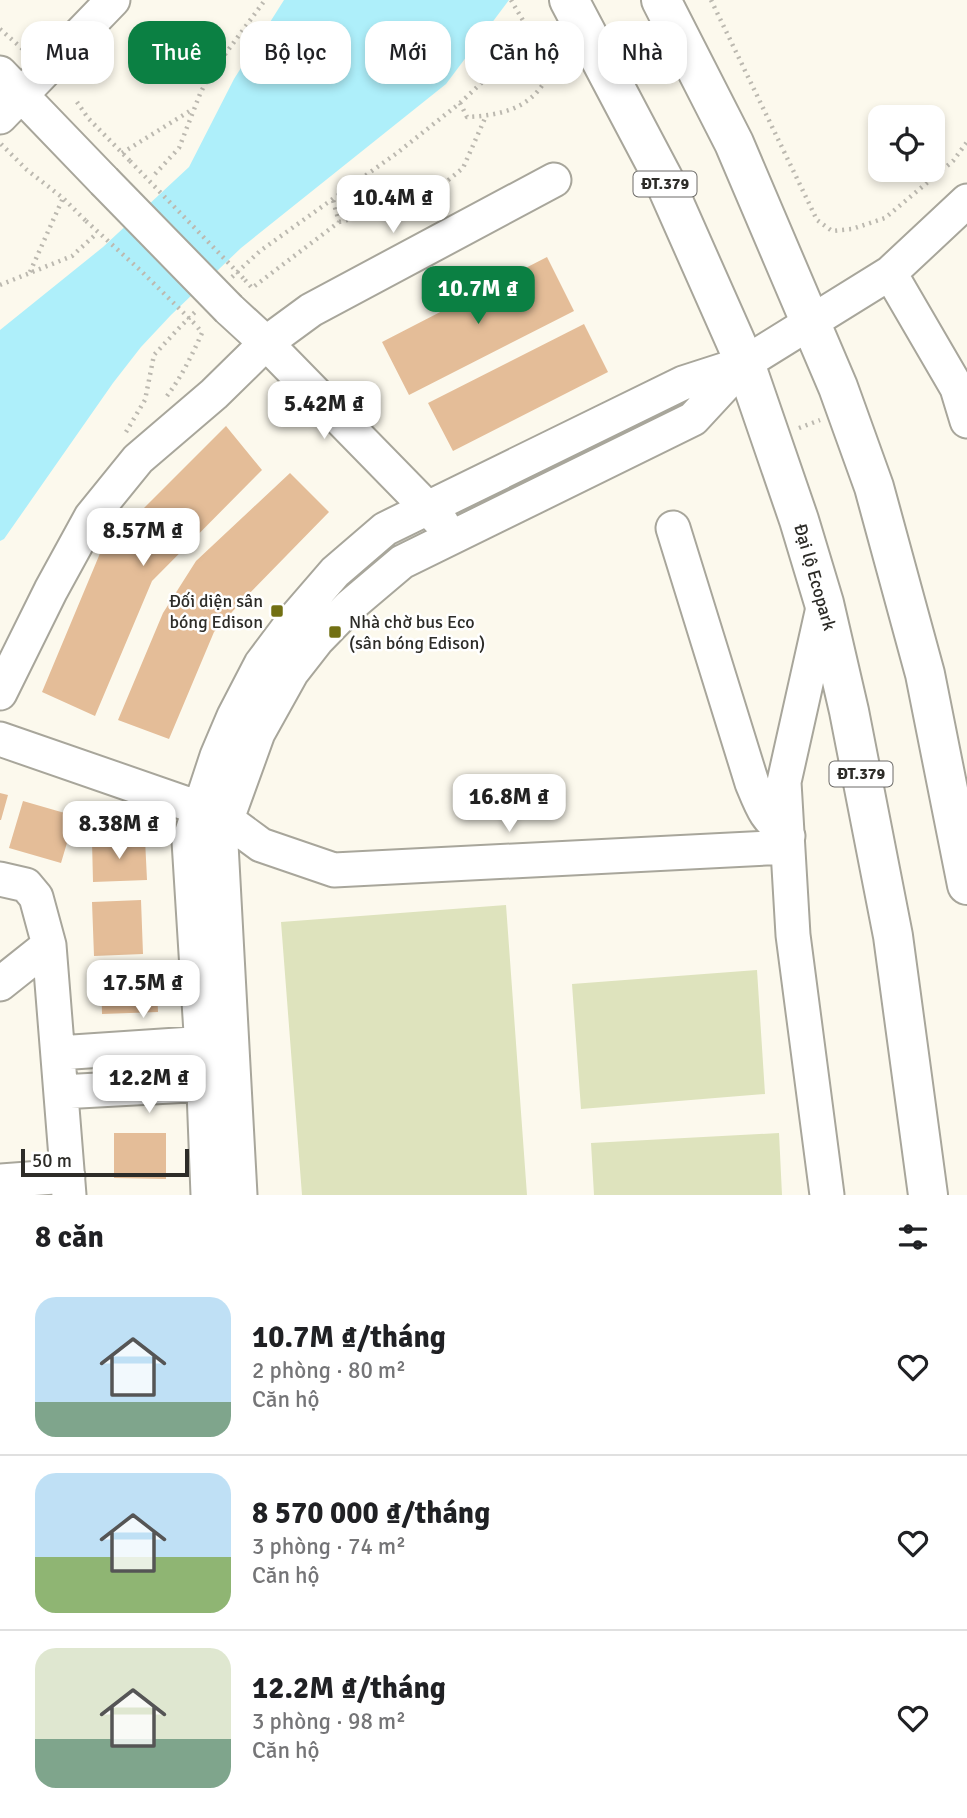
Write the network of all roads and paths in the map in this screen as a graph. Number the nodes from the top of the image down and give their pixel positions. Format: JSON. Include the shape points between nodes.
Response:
{"nodes":[{"id":1,"x":113,"y":0,"type":"edge"},
{"id":2,"x":265,"y":0,"type":"edge"},
{"id":3,"x":511,"y":0,"type":"edge"},
{"id":4,"x":661,"y":0,"type":"edge"},
{"id":5,"x":711,"y":0,"type":"edge"},
{"id":6,"x":572,"y":5,"type":"edge"},
{"id":7,"x":0,"y":29,"type":"edge"},
{"id":8,"x":21,"y":47,"type":"edge"},
{"id":9,"x":8,"y":95,"type":"edge"},
{"id":10,"x":77,"y":102,"type":"dead end"},
{"id":11,"x":460,"y":103,"type":"dead end"},
{"id":12,"x":194,"y":108,"type":"junction"},
{"id":13,"x":486,"y":116,"type":"junction"},
{"id":14,"x":967,"y":142,"type":"edge"},
{"id":15,"x":0,"y":143,"type":"edge"},
{"id":16,"x":122,"y":153,"type":"junction"},
{"id":17,"x":117,"y":171,"type":"junction"},
{"id":18,"x":155,"y":174,"type":"dead end"},
{"id":19,"x":554,"y":180,"type":"dead end"},
{"id":20,"x":63,"y":198,"type":"junction"},
{"id":21,"x":333,"y":200,"type":"dead end"},
{"id":22,"x":967,"y":201,"type":"edge"},
{"id":23,"x":339,"y":222,"type":"junction"},
{"id":24,"x":95,"y":235,"type":"dead end"},
{"id":25,"x":30,"y":273,"type":"junction"},
{"id":26,"x":890,"y":273,"type":"junction"},
{"id":27,"x":0,"y":285,"type":"edge"},
{"id":28,"x":811,"y":323,"type":"junction"},
{"id":29,"x":266,"y":343,"type":"junction"},
{"id":30,"x":745,"y":363,"type":"junction"},
{"id":31,"x":164,"y":400,"type":"dead end"},
{"id":32,"x":140,"y":419,"type":"dead end"},
{"id":33,"x":822,"y":419,"type":"dead end"},
{"id":34,"x":967,"y":421,"type":"edge"},
{"id":35,"x":131,"y":425,"type":"dead end"},
{"id":36,"x":795,"y":430,"type":"dead end"},
{"id":37,"x":427,"y":508,"type":"junction"},
{"id":38,"x":673,"y":528,"type":"dead end"},
{"id":39,"x":455,"y":535,"type":"junction"},
{"id":40,"x":824,"y":603,"type":"junction"},
{"id":41,"x":0,"y":693,"type":"edge"},
{"id":42,"x":0,"y":739,"type":"edge"},
{"id":43,"x":213,"y":814,"type":"junction"},
{"id":44,"x":961,"y":822,"type":"edge"},
{"id":45,"x":788,"y":841,"type":"junction"},
{"id":46,"x":0,"y":879,"type":"edge"},
{"id":47,"x":967,"y":885,"type":"edge"},
{"id":48,"x":49,"y":944,"type":"junction"},
{"id":49,"x":0,"y":984,"type":"edge"},
{"id":50,"x":217,"y":1043,"type":"junction"},
{"id":51,"x":58,"y":1053,"type":"junction"},
{"id":52,"x":219,"y":1084,"type":"junction"},
{"id":53,"x":61,"y":1092,"type":"junction"},
{"id":54,"x":0,"y":1181,"type":"edge"},
{"id":55,"x":68,"y":1186,"type":"edge"},
{"id":56,"x":208,"y":1195,"type":"edge"},
{"id":57,"x":240,"y":1195,"type":"edge"},
{"id":58,"x":827,"y":1195,"type":"edge"},
{"id":59,"x":928,"y":1195,"type":"edge"}],
"edges":[{"from":1,"to":9,"type":"street"},
{"from":2,"to":12,"type":"path","via":[[209,76]]},
{"from":3,"to":13,"type":"path","bridge":true,"via":[[551,73],[519,106]]},
{"from":4,"to":28,"type":"highway","via":[[734,143]]},
{"from":5,"to":14,"type":"path","via":[[814,216],[832,231],[885,218],[953,161]]},
{"from":6,"to":30,"type":"highway","name":"Đại lộ Ecopark","number":"ĐT.379","via":[[663,178]]},
{"from":7,"to":8,"type":"path"},
{"from":9,"to":17,"type":"street"},
{"from":10,"to":16,"type":"path"},
{"from":11,"to":13,"type":"path","via":[[467,117]]},
{"from":12,"to":16,"type":"path"},
{"from":12,"to":18,"type":"path","via":[[179,148]]},
{"from":13,"to":23,"type":"path","via":[[463,168],[430,195],[417,203]]},
{"from":15,"to":20,"type":"path"},
{"from":16,"to":17,"type":"path"},
{"from":17,"to":23,"type":"path","bridge":true,"via":[[252,288]]},
{"from":17,"to":29,"type":"street","bridge":true,"via":[[229,309]]},
{"from":19,"to":29,"type":"street","via":[[311,310]]},
{"from":20,"to":25,"type":"path"},
{"from":20,"to":31,"type":"path","bridge":true,"via":[[202,333]]},
{"from":21,"to":23,"type":"path"},
{"from":22,"to":26,"type":"street"},
{"from":24,"to":25,"type":"path","via":[[72,256]]},
{"from":25,"to":27,"type":"path"},
{"from":26,"to":28,"type":"street"},
{"from":26,"to":34,"type":"street","via":[[957,388]]},
{"from":28,"to":30,"type":"street"},
{"from":28,"to":44,"type":"highway","via":[[874,487]]},
{"from":29,"to":37,"type":"street"},
{"from":29,"to":41,"type":"street","via":[[138,459],[91,517]]},
{"from":30,"to":37,"type":"street","via":[[683,383]]},
{"from":30,"to":39,"type":"street","via":[[693,419]]},
{"from":30,"to":40,"type":"highway","name":"Đại lộ Ecopark","number":"ĐT.379"},
{"from":32,"to":35,"type":"path"},
{"from":33,"to":36,"type":"path"},
{"from":37,"to":39,"type":"street"},
{"from":37,"to":43,"type":"street","via":[[385,529],[335,572],[261,664],[217,756]]},
{"from":38,"to":45,"type":"street","via":[[752,783],[771,822]]},
{"from":39,"to":43,"type":"street","via":[[402,562],[317,640],[292,671]]},
{"from":40,"to":45,"type":"street","via":[[784,782]]},
{"from":40,"to":59,"type":"highway","name":"Đại lộ Ecopark","number":"ĐT.379","via":[[893,936]]},
{"from":42,"to":43,"type":"street"},
{"from":43,"to":45,"type":"street","via":[[261,845],[334,870]]},
{"from":43,"to":50,"type":"street","via":[[189,841]]},
{"from":44,"to":47,"type":"highway"},
{"from":45,"to":58,"type":"street","via":[[793,935]]},
{"from":46,"to":48,"type":"street","via":[[26,885],[36,897]]},
{"from":48,"to":49,"type":"street"},
{"from":48,"to":51,"type":"street"},
{"from":50,"to":51,"type":"street"},
{"from":50,"to":52,"type":"street"},
{"from":51,"to":53,"type":"street"},
{"from":52,"to":53,"type":"street"},
{"from":52,"to":56,"type":"street"},
{"from":52,"to":57,"type":"street"},
{"from":53,"to":55,"type":"street"},
{"from":54,"to":55,"type":"street"}]}
